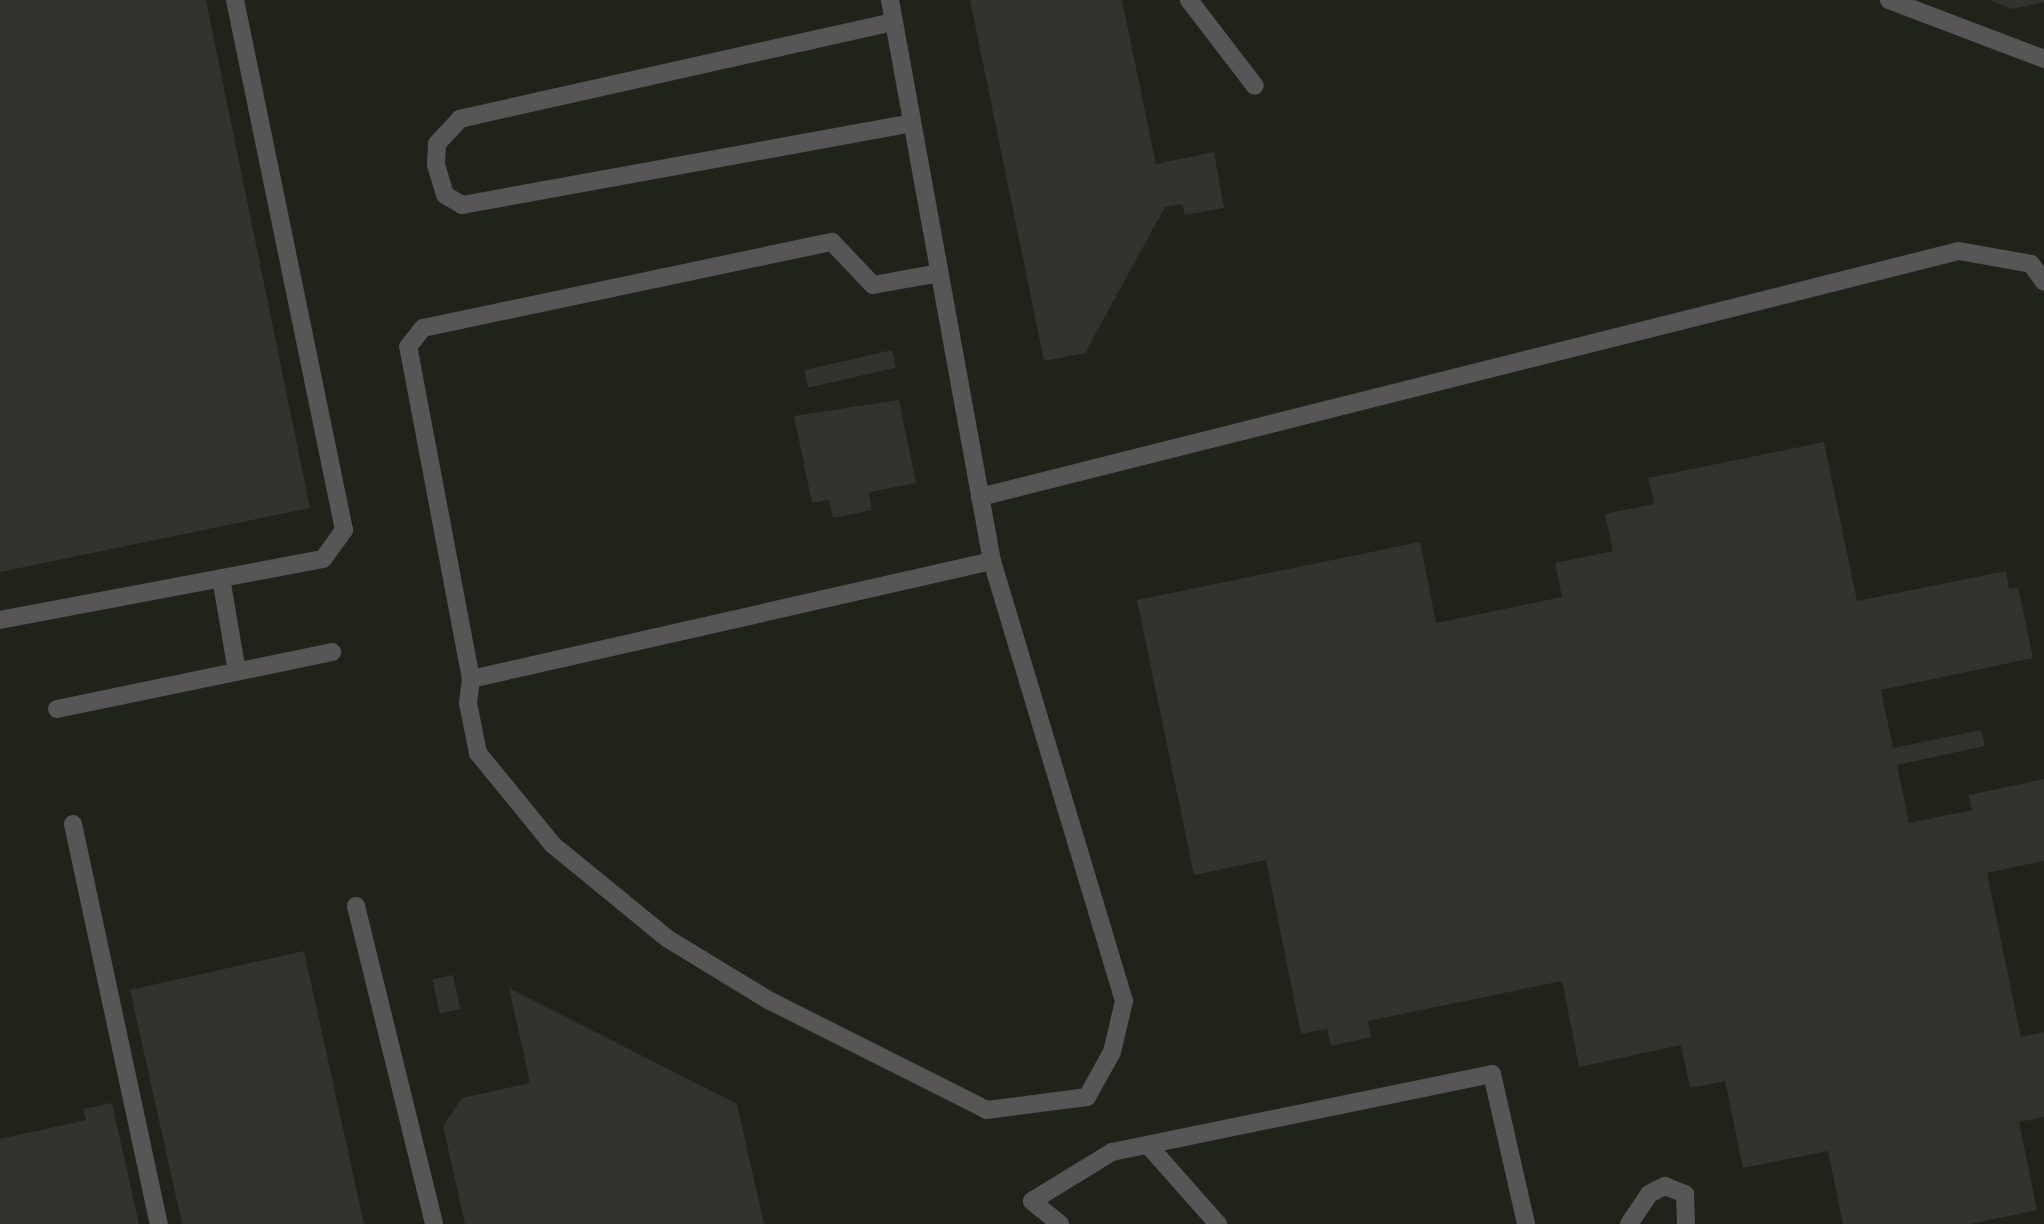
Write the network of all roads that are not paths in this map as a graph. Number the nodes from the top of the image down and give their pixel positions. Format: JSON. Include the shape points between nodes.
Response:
{"nodes":[{"id":1,"x":235,"y":0,"type":"edge"},
{"id":2,"x":890,"y":0,"type":"edge"},
{"id":3,"x":1189,"y":0,"type":"edge"},
{"id":4,"x":1890,"y":0,"type":"edge"},
{"id":5,"x":893,"y":22,"type":"junction"},
{"id":6,"x":2044,"y":59,"type":"edge"},
{"id":7,"x":1255,"y":86,"type":"dead end"},
{"id":8,"x":911,"y":123,"type":"junction"},
{"id":9,"x":939,"y":274,"type":"junction"},
{"id":10,"x":2044,"y":282,"type":"edge"},
{"id":11,"x":980,"y":497,"type":"junction"},
{"id":12,"x":992,"y":561,"type":"junction"},
{"id":13,"x":221,"y":578,"type":"junction"},
{"id":14,"x":0,"y":620,"type":"edge"},
{"id":15,"x":332,"y":652,"type":"dead end"},
{"id":16,"x":237,"y":672,"type":"junction"},
{"id":17,"x":472,"y":678,"type":"junction"},
{"id":18,"x":57,"y":709,"type":"dead end"},
{"id":19,"x":73,"y":824,"type":"dead end"},
{"id":20,"x":356,"y":906,"type":"dead end"},
{"id":21,"x":1148,"y":1145,"type":"junction"},
{"id":22,"x":159,"y":1224,"type":"edge"},
{"id":23,"x":434,"y":1224,"type":"edge"},
{"id":24,"x":1060,"y":1224,"type":"edge"},
{"id":25,"x":1218,"y":1224,"type":"edge"},
{"id":26,"x":1526,"y":1224,"type":"edge"},
{"id":27,"x":1629,"y":1224,"type":"edge"},
{"id":28,"x":1686,"y":1224,"type":"edge"}],
"edges":[{"from":1,"to":13,"type":"lane","via":[[344,530],[323,560]]},
{"from":2,"to":5,"type":"lane"},
{"from":3,"to":7,"type":"lane"},
{"from":4,"to":6,"type":"lane"},
{"from":5,"to":8,"type":"lane"},
{"from":5,"to":8,"type":"lane","via":[[460,119],[437,144],[436,165],[445,195],[462,205]]},
{"from":8,"to":9,"type":"lane"},
{"from":9,"to":11,"type":"lane"},
{"from":9,"to":17,"type":"lane","via":[[873,285],[832,242],[423,328],[408,347]]},
{"from":10,"to":11,"type":"lane","via":[[2031,264],[1959,252]]},
{"from":11,"to":12,"type":"lane"},
{"from":12,"to":17,"type":"lane"},
{"from":12,"to":17,"type":"lane","via":[[1124,1001],[1112,1052],[1087,1097],[1074,1100],[987,1110],[770,1001],[668,939],[553,845],[478,753],[468,703]]},
{"from":13,"to":14,"type":"lane"},
{"from":13,"to":16,"type":"lane"},
{"from":15,"to":16,"type":"lane"},
{"from":16,"to":18,"type":"lane"},
{"from":19,"to":22,"type":"lane"},
{"from":20,"to":23,"type":"lane"},
{"from":21,"to":24,"type":"lane","via":[[1112,1152],[1032,1200]]},
{"from":21,"to":25,"type":"lane"},
{"from":21,"to":26,"type":"lane","via":[[1492,1074]]},
{"from":27,"to":28,"type":"lane","via":[[1649,1194],[1665,1186],[1685,1194]]}]}
